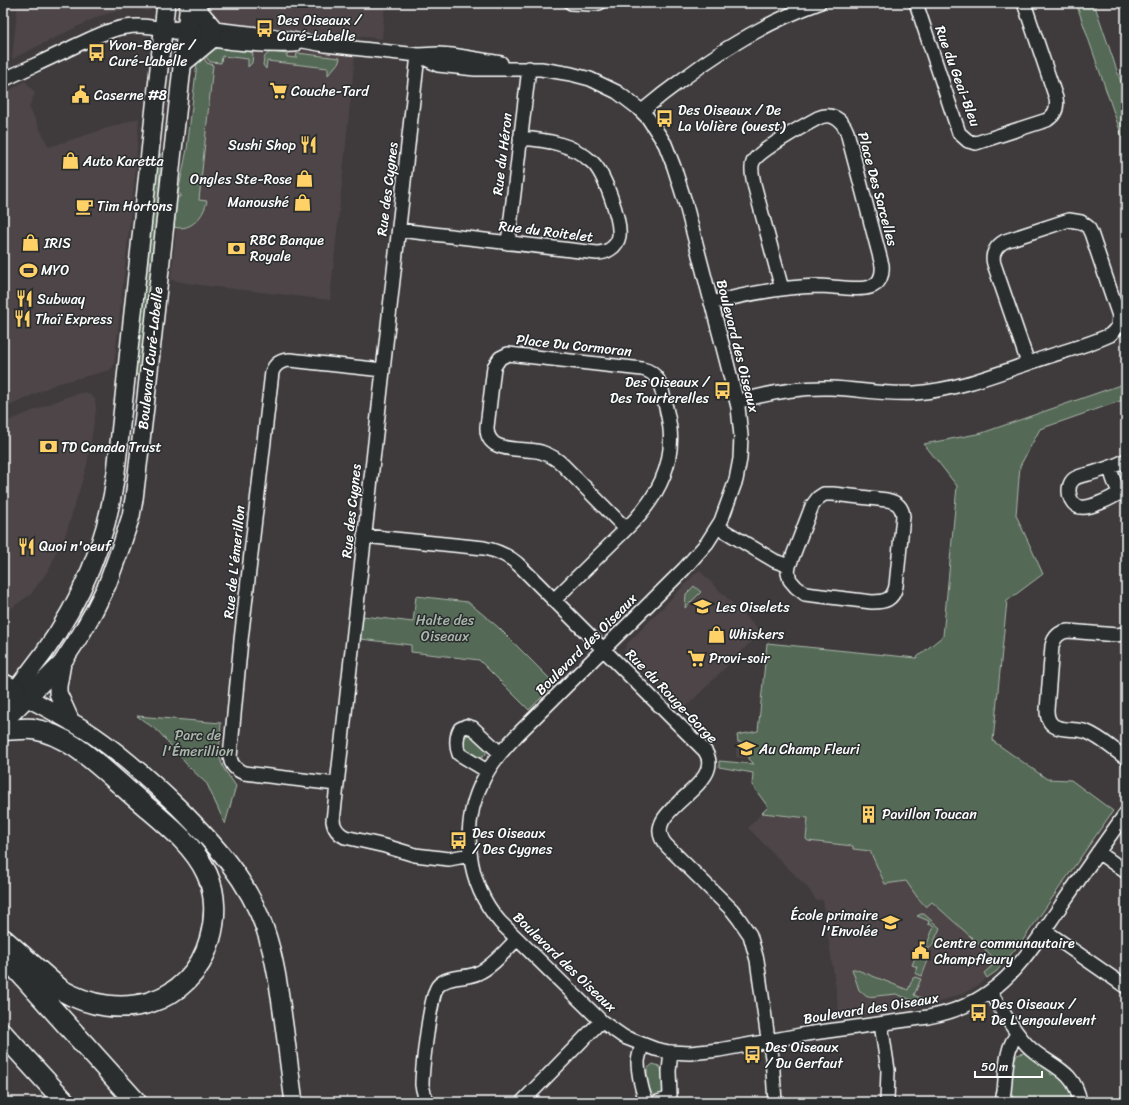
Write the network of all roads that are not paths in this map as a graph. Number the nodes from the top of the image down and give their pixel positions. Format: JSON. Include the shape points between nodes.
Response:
{"nodes":[{"id":1,"x":166,"y":3,"type":"edge"},
{"id":2,"x":189,"y":3,"type":"edge"},
{"id":3,"x":192,"y":3,"type":"edge"},
{"id":4,"x":571,"y":3,"type":"edge"},
{"id":5,"x":599,"y":3,"type":"edge"},
{"id":6,"x":819,"y":3,"type":"edge"},
{"id":7,"x":916,"y":3,"type":"edge"},
{"id":8,"x":1024,"y":3,"type":"edge"},
{"id":9,"x":164,"y":29,"type":"junction"},
{"id":10,"x":185,"y":31,"type":"junction"},
{"id":11,"x":213,"y":34,"type":"junction"},
{"id":12,"x":418,"y":55,"type":"junction"},
{"id":13,"x":182,"y":64,"type":"junction"},
{"id":14,"x":528,"y":68,"type":"junction"},
{"id":15,"x":3,"y":80,"type":"edge"},
{"id":16,"x":642,"y":112,"type":"junction"},
{"id":17,"x":520,"y":138,"type":"junction"},
{"id":18,"x":399,"y":230,"type":"junction"},
{"id":19,"x":508,"y":243,"type":"junction"},
{"id":20,"x":782,"y":289,"type":"junction"},
{"id":21,"x":711,"y":304,"type":"junction"},
{"id":22,"x":1028,"y":363,"type":"junction"},
{"id":23,"x":383,"y":370,"type":"junction"},
{"id":24,"x":737,"y":402,"type":"junction"},
{"id":25,"x":1126,"y":460,"type":"edge"},
{"id":26,"x":1110,"y":467,"type":"junction"},
{"id":27,"x":1123,"y":494,"type":"edge"},
{"id":28,"x":718,"y":527,"type":"junction"},
{"id":29,"x":626,"y":529,"type":"junction"},
{"id":30,"x":364,"y":536,"type":"junction"},
{"id":31,"x":789,"y":566,"type":"junction"},
{"id":32,"x":554,"y":600,"type":"junction"},
{"id":33,"x":1126,"y":633,"type":"edge"},
{"id":34,"x":603,"y":650,"type":"junction"},
{"id":35,"x":62,"y":663,"type":"junction"},
{"id":36,"x":12,"y":694,"type":"edge"},
{"id":37,"x":3,"y":722,"type":"edge"},
{"id":38,"x":71,"y":722,"type":"junction"},
{"id":39,"x":3,"y":730,"type":"edge"},
{"id":40,"x":500,"y":753,"type":"junction"},
{"id":41,"x":1126,"y":758,"type":"edge"},
{"id":42,"x":487,"y":772,"type":"junction"},
{"id":43,"x":336,"y":784,"type":"junction"},
{"id":44,"x":1126,"y":813,"type":"edge"},
{"id":45,"x":1098,"y":852,"type":"junction"},
{"id":46,"x":470,"y":855,"type":"junction"},
{"id":47,"x":1126,"y":872,"type":"edge"},
{"id":48,"x":1044,"y":930,"type":"junction"},
{"id":49,"x":517,"y":939,"type":"junction"},
{"id":50,"x":3,"y":940,"type":"edge"},
{"id":51,"x":3,"y":954,"type":"edge"},
{"id":52,"x":1126,"y":987,"type":"edge"},
{"id":53,"x":990,"y":992,"type":"junction"},
{"id":54,"x":601,"y":1021,"type":"junction"},
{"id":55,"x":881,"y":1024,"type":"junction"},
{"id":56,"x":3,"y":1034,"type":"edge"},
{"id":57,"x":1018,"y":1034,"type":"junction"},
{"id":58,"x":768,"y":1042,"type":"junction"},
{"id":59,"x":642,"y":1046,"type":"junction"},
{"id":60,"x":671,"y":1052,"type":"junction"},
{"id":61,"x":59,"y":1098,"type":"edge"},
{"id":62,"x":528,"y":1100,"type":"edge"},
{"id":63,"x":136,"y":1102,"type":"edge"},
{"id":64,"x":294,"y":1102,"type":"edge"},
{"id":65,"x":428,"y":1102,"type":"edge"},
{"id":66,"x":648,"y":1102,"type":"edge"},
{"id":67,"x":658,"y":1102,"type":"edge"},
{"id":68,"x":775,"y":1102,"type":"edge"},
{"id":69,"x":887,"y":1102,"type":"edge"},
{"id":70,"x":1006,"y":1102,"type":"edge"},
{"id":71,"x":1080,"y":1102,"type":"edge"}],
"edges":[{"from":1,"to":9,"type":"main road","name":"Boulevard Curé-Labelle"},
{"from":2,"to":10,"type":"main road","name":"Boulevard Curé-Labelle"},
{"from":3,"to":11,"type":"main road"},
{"from":4,"to":5,"type":"street"},
{"from":6,"to":16,"type":"street","via":[[769,24],[728,47]]},
{"from":7,"to":8,"type":"street","name":"Rue du Geai-Bleu","via":[[960,133],[968,141],[976,143],[1044,121],[1052,117],[1056,110],[1056,98]]},
{"from":9,"to":10,"type":"street","name":"Boulevard des Oiseaux"},
{"from":9,"to":15,"type":"street","name":"Boulevard des Oiseaux","via":[[134,26],[110,30]]},
{"from":9,"to":36,"type":"main road","name":"Boulevard Curé-Labelle","via":[[110,506],[100,545],[79,596],[56,636]]},
{"from":10,"to":11,"type":"street","name":"Boulevard des Oiseaux","via":[[196,27]]},
{"from":10,"to":13,"type":"main road","name":"Boulevard Curé-Labelle"},
{"from":11,"to":12,"type":"street","name":"Boulevard des Oiseaux","via":[[274,46],[314,44]]},
{"from":11,"to":13,"type":"main road"},
{"from":12,"to":14,"type":"street","name":"Boulevard des Oiseaux","via":[[446,66],[475,69]]},
{"from":12,"to":18,"type":"street","name":"Rue des Cygnes"},
{"from":13,"to":35,"type":"main road","name":"Boulevard Curé-Labelle","via":[[133,507],[107,585],[86,626]]},
{"from":14,"to":16,"type":"street","name":"Boulevard des Oiseaux","via":[[595,81],[617,92]]},
{"from":14,"to":17,"type":"street","name":"Rue du Héron"},
{"from":16,"to":21,"type":"street","name":"Boulevard des Oiseaux","via":[[662,138],[674,166]]},
{"from":17,"to":19,"type":"street","name":"Rue du Héron"},
{"from":17,"to":19,"type":"street","name":"Rue du Roitelet","via":[[558,143],[574,149],[591,161],[606,184],[618,222],[619,234],[614,246],[607,252],[600,253]]},
{"from":18,"to":19,"type":"street","name":"Rue du Roitelet"},
{"from":18,"to":23,"type":"street","name":"Rue des Cygnes"},
{"from":20,"to":20,"type":"street","name":"Place Des Sarcelles","via":[[819,286],[868,288],[878,282],[882,274],[847,132],[842,122],[830,116],[822,116],[788,136],[759,155],[752,164],[754,184]]},
{"from":20,"to":21,"type":"street","name":"Place Des Sarcelles"},
{"from":21,"to":24,"type":"street","name":"Boulevard des Oiseaux"},
{"from":22,"to":22,"type":"street","via":[[1108,336],[1115,332],[1119,324],[1118,313],[1091,233],[1086,225],[1078,220],[1066,221],[1005,241],[997,246],[994,252],[994,264]]},
{"from":22,"to":24,"type":"street","via":[[968,384],[926,392],[888,393],[813,388]]},
{"from":23,"to":30,"type":"street","name":"Rue des Cygnes"},
{"from":23,"to":43,"type":"street","name":"Rue de L'émerillon","via":[[287,360],[274,367],[247,585],[230,746],[231,763],[247,774]]},
{"from":24,"to":28,"type":"street","name":"Boulevard des Oiseaux","via":[[741,436],[739,465],[731,496]]},
{"from":25,"to":26,"type":"street"},
{"from":26,"to":27,"type":"street","via":[[1115,485]]},
{"from":26,"to":27,"type":"street","via":[[1074,480],[1069,489],[1072,499],[1076,505],[1084,507]]},
{"from":28,"to":31,"type":"street","via":[[775,561]]},
{"from":28,"to":34,"type":"street","name":"Boulevard des Oiseaux","via":[[684,570]]},
{"from":29,"to":29,"type":"street","name":"Place Du Cormoran","via":[[658,490],[669,458],[669,421],[657,378],[651,372],[642,369],[514,354],[500,358],[494,370],[487,427],[490,440],[499,447],[540,452],[553,457]]},
{"from":29,"to":32,"type":"street","name":"Place Du Cormoran"},
{"from":30,"to":32,"type":"street","name":"Rue du Rouge-Gorge","via":[[496,551],[517,563]]},
{"from":30,"to":43,"type":"street","name":"Rue des Cygnes"},
{"from":31,"to":31,"type":"street","via":[[790,580],[805,594],[872,602],[886,600],[894,594],[896,586],[902,509],[897,503],[887,500],[832,494],[821,496],[812,506]]},
{"from":32,"to":34,"type":"street","name":"Rue du Rouge-Gorge"},
{"from":33,"to":41,"type":"street","via":[[1117,635],[1068,630],[1057,635],[1052,646],[1047,713],[1050,722],[1055,726],[1087,732]]},
{"from":34,"to":40,"type":"street","name":"Boulevard des Oiseaux"},
{"from":34,"to":58,"type":"street","name":"Rue du Rouge-Gorge","via":[[708,754],[709,765],[704,777],[666,816],[660,835],[662,841],[732,910],[748,931],[757,960]]},
{"from":35,"to":36,"type":"main road","name":"Boulevard Curé-Labelle"},
{"from":35,"to":38,"type":"main road","via":[[58,693]]},
{"from":36,"to":37,"type":"main road","name":"Boulevard Curé-Labelle"},
{"from":36,"to":38,"type":"main road"},
{"from":38,"to":64,"type":"main road","via":[[125,758],[166,796],[219,850],[246,889],[265,928],[275,962]]},
{"from":39,"to":50,"type":"highway","via":[[34,730],[60,738],[82,752],[122,786],[187,843],[199,857],[211,884],[215,914],[212,935],[205,954],[185,983],[159,1000],[127,1007],[101,1005],[67,994]]},
{"from":40,"to":42,"type":"street","name":"Boulevard des Oiseaux"},
{"from":40,"to":42,"type":"street","via":[[471,726],[460,729],[459,754]]},
{"from":42,"to":46,"type":"street","name":"Boulevard des Oiseaux","via":[[478,789],[471,816]]},
{"from":43,"to":46,"type":"street","name":"Rue des Cygnes","via":[[333,821],[335,829],[342,836],[414,855],[449,859]]},
{"from":44,"to":45,"type":"street","name":"Boulevard des Oiseaux"},
{"from":45,"to":47,"type":"street"},
{"from":45,"to":48,"type":"street","name":"Boulevard des Oiseaux"},
{"from":46,"to":49,"type":"street","name":"Boulevard des Oiseaux","via":[[478,883],[490,908]]},
{"from":48,"to":52,"type":"street"},
{"from":48,"to":53,"type":"street","name":"Boulevard des Oiseaux","via":[[1014,969]]},
{"from":49,"to":54,"type":"street","name":"Boulevard des Oiseaux"},
{"from":49,"to":65,"type":"street","via":[[480,973],[438,985],[431,1005],[422,1079],[424,1095]]},
{"from":51,"to":63,"type":"highway"},
{"from":53,"to":55,"type":"street","name":"Boulevard des Oiseaux","via":[[946,1014]]},
{"from":53,"to":57,"type":"street"},
{"from":54,"to":59,"type":"street","name":"Boulevard des Oiseaux"},
{"from":54,"to":62,"type":"street"},
{"from":55,"to":58,"type":"street","name":"Boulevard des Oiseaux"},
{"from":55,"to":69,"type":"street","via":[[888,1070]]},
{"from":56,"to":61,"type":"highway"},
{"from":57,"to":70,"type":"street","via":[[1012,1039],[1009,1047],[1004,1091]]},
{"from":57,"to":71,"type":"street","via":[[1032,1050],[1067,1075],[1077,1090]]},
{"from":58,"to":60,"type":"street","name":"Boulevard des Oiseaux","via":[[707,1052]]},
{"from":58,"to":68,"type":"street","via":[[773,1064]]},
{"from":59,"to":60,"type":"street","name":"Boulevard des Oiseaux"},
{"from":59,"to":66,"type":"street","via":[[638,1060],[644,1096]]},
{"from":60,"to":67,"type":"street","via":[[670,1095]]}]}
